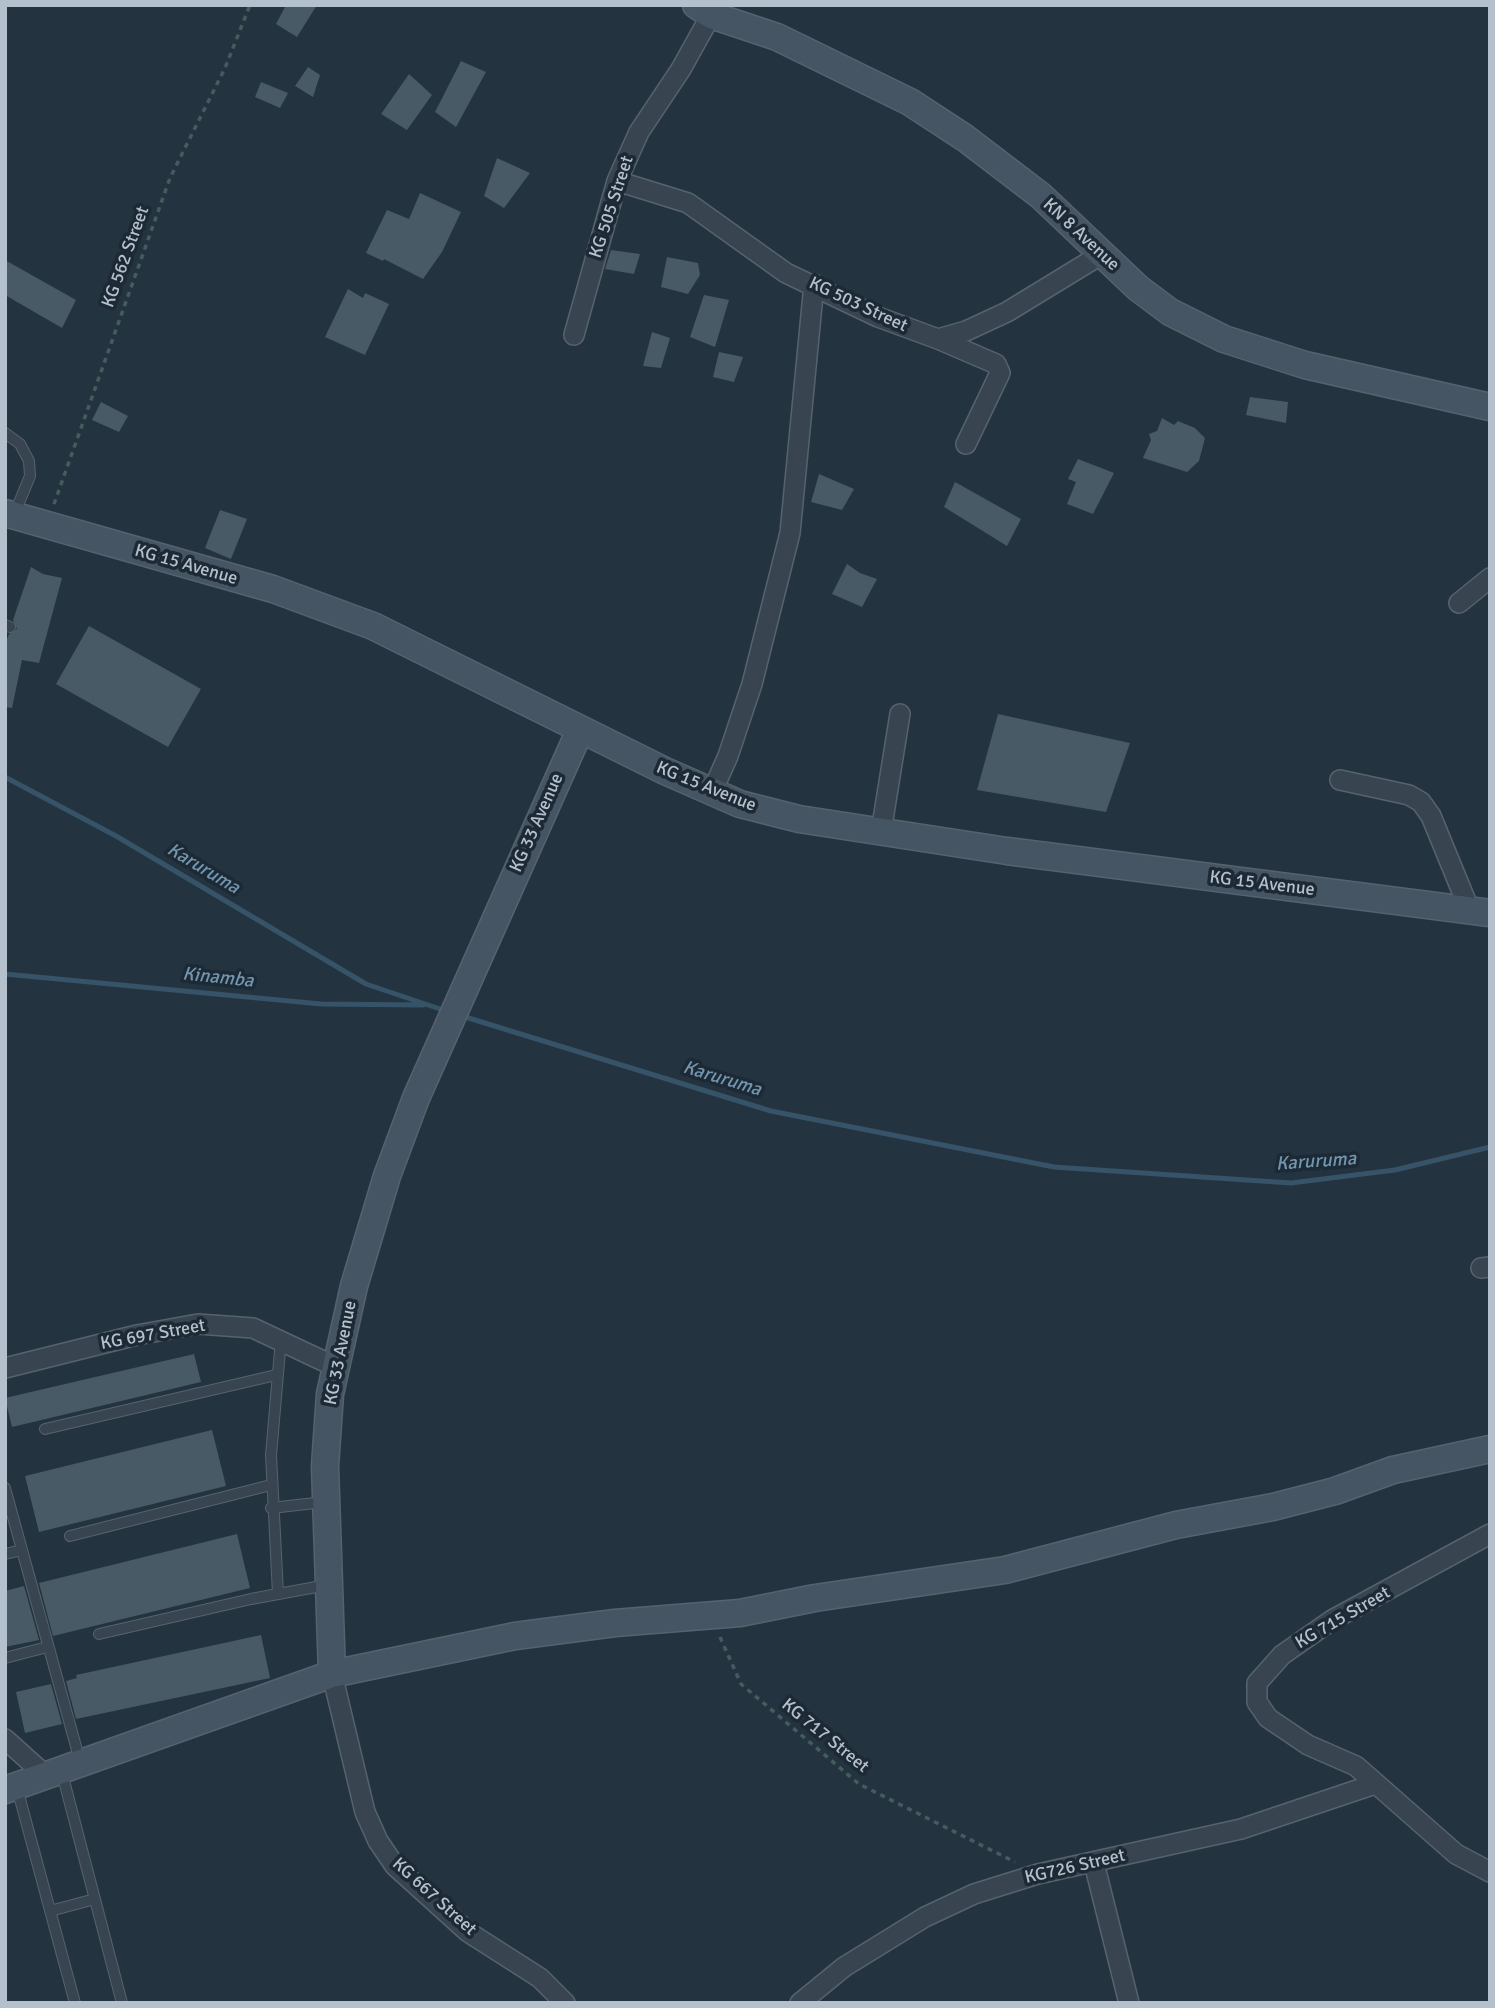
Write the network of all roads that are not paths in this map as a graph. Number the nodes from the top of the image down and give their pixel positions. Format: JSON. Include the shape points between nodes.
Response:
{"nodes":[{"id":1,"x":704,"y":10,"type":"edge"},
{"id":2,"x":617,"y":181,"type":"junction"},
{"id":3,"x":1102,"y":254,"type":"junction"},
{"id":4,"x":814,"y":284,"type":"junction"},
{"id":5,"x":574,"y":335,"type":"dead end"},
{"id":6,"x":938,"y":340,"type":"junction"},
{"id":7,"x":1490,"y":408,"type":"edge"},
{"id":8,"x":5,"y":433,"type":"edge"},
{"id":9,"x":966,"y":444,"type":"dead end"},
{"id":10,"x":9,"y":514,"type":"edge"},
{"id":11,"x":1490,"y":578,"type":"edge"},
{"id":12,"x":1459,"y":603,"type":"dead end"},
{"id":13,"x":900,"y":714,"type":"dead end"},
{"id":14,"x":580,"y":730,"type":"junction"},
{"id":15,"x":1340,"y":780,"type":"dead end"},
{"id":16,"x":712,"y":792,"type":"junction"},
{"id":17,"x":881,"y":832,"type":"junction"},
{"id":18,"x":1480,"y":912,"type":"edge"},
{"id":19,"x":281,"y":1339,"type":"junction"},
{"id":20,"x":336,"y":1367,"type":"junction"},
{"id":21,"x":5,"y":1368,"type":"edge"},
{"id":22,"x":276,"y":1375,"type":"junction"},
{"id":23,"x":45,"y":1429,"type":"dead end"},
{"id":24,"x":1490,"y":1449,"type":"edge"},
{"id":25,"x":271,"y":1485,"type":"junction"},
{"id":26,"x":5,"y":1488,"type":"edge"},
{"id":27,"x":325,"y":1502,"type":"junction"},
{"id":28,"x":271,"y":1508,"type":"junction"},
{"id":29,"x":1490,"y":1534,"type":"edge"},
{"id":30,"x":70,"y":1536,"type":"dead end"},
{"id":31,"x":22,"y":1550,"type":"junction"},
{"id":32,"x":5,"y":1554,"type":"edge"},
{"id":33,"x":328,"y":1585,"type":"junction"},
{"id":34,"x":278,"y":1594,"type":"junction"},
{"id":35,"x":99,"y":1634,"type":"dead end"},
{"id":36,"x":47,"y":1647,"type":"junction"},
{"id":37,"x":5,"y":1658,"type":"edge"},
{"id":38,"x":332,"y":1674,"type":"junction"},
{"id":39,"x":7,"y":1741,"type":"edge"},
{"id":40,"x":62,"y":1769,"type":"junction"},
{"id":41,"x":1375,"y":1784,"type":"junction"},
{"id":42,"x":11,"y":1789,"type":"edge"},
{"id":43,"x":1094,"y":1863,"type":"junction"},
{"id":44,"x":1490,"y":1872,"type":"edge"},
{"id":45,"x":95,"y":1899,"type":"junction"},
{"id":46,"x":50,"y":1911,"type":"junction"},
{"id":47,"x":75,"y":2003,"type":"edge"},
{"id":48,"x":122,"y":2003,"type":"edge"},
{"id":49,"x":565,"y":2003,"type":"edge"},
{"id":50,"x":800,"y":2003,"type":"edge"},
{"id":51,"x":1129,"y":2003,"type":"edge"}],
"edges":[{"from":1,"to":2,"type":"street","name":"KG 505 Street","via":[[681,69],[639,132]]},
{"from":1,"to":3,"type":"main road","name":"KN 8 Avenue","via":[[777,37],[910,102],[1041,196]]},
{"from":2,"to":4,"type":"street","name":"KG 503 Street","via":[[688,203],[777,267]]},
{"from":2,"to":5,"type":"street","name":"KG 505 Street"},
{"from":3,"to":6,"type":"street","via":[[1007,312]]},
{"from":3,"to":7,"type":"main road","name":"KN 8 Avenue","via":[[1170,312],[1224,339],[1305,365]]},
{"from":4,"to":6,"type":"street","name":"KG 503 Street","via":[[878,317]]},
{"from":4,"to":16,"type":"street","via":[[790,533],[748,695]]},
{"from":6,"to":9,"type":"street","name":"KG 503 Street","via":[[996,364],[1000,373]]},
{"from":8,"to":10,"type":"lane","via":[[20,444],[29,461],[30,476]]},
{"from":10,"to":14,"type":"main road","name":"KG 15 Avenue","via":[[273,589],[373,626]]},
{"from":11,"to":12,"type":"street"},
{"from":13,"to":17,"type":"street"},
{"from":14,"to":16,"type":"main road","name":"KG 15 Avenue"},
{"from":14,"to":20,"type":"main road","name":"KG 33 Avenue","via":[[416,1098],[365,1247]]},
{"from":15,"to":18,"type":"street","via":[[1409,794],[1421,802]]},
{"from":16,"to":17,"type":"main road","name":"KG 15 Avenue","via":[[799,819]]},
{"from":17,"to":18,"type":"main road","name":"KG 15 Avenue"},
{"from":19,"to":20,"type":"street","name":"KG 697 Street"},
{"from":19,"to":21,"type":"street","name":"KG 697 Street","via":[[253,1328],[198,1324]]},
{"from":19,"to":22,"type":"lane"},
{"from":20,"to":27,"type":"main road","name":"KG 33 Avenue","via":[[330,1394]]},
{"from":22,"to":23,"type":"lane"},
{"from":22,"to":25,"type":"lane"},
{"from":24,"to":38,"type":"main road","via":[[1393,1470],[1273,1507],[1176,1525],[1005,1570],[710,1615],[515,1636]]},
{"from":25,"to":28,"type":"lane"},
{"from":25,"to":30,"type":"lane"},
{"from":26,"to":31,"type":"lane"},
{"from":27,"to":28,"type":"lane"},
{"from":27,"to":33,"type":"main road","name":"KG 33 Avenue"},
{"from":28,"to":34,"type":"lane"},
{"from":29,"to":41,"type":"street","name":"KG 715 Street","via":[[1332,1620],[1282,1655],[1257,1684],[1257,1702],[1268,1718],[1308,1745],[1356,1766]]},
{"from":31,"to":32,"type":"lane"},
{"from":31,"to":36,"type":"lane"},
{"from":33,"to":34,"type":"lane"},
{"from":33,"to":38,"type":"main road","name":"KG 33 Avenue"},
{"from":34,"to":35,"type":"lane"},
{"from":36,"to":37,"type":"lane"},
{"from":36,"to":40,"type":"lane"},
{"from":38,"to":40,"type":"main road"},
{"from":38,"to":49,"type":"street","name":"KG 667 Street","via":[[365,1812],[378,1842],[395,1866],[468,1932],[540,1978]]},
{"from":39,"to":40,"type":"street"},
{"from":40,"to":42,"type":"main road"},
{"from":40,"to":45,"type":"lane"},
{"from":41,"to":43,"type":"street","name":"KG726 Street","via":[[1241,1829]]},
{"from":41,"to":44,"type":"street","name":"KG 715 Street","via":[[1456,1854]]},
{"from":42,"to":46,"type":"lane"},
{"from":43,"to":50,"type":"street","name":"KG726 Street","via":[[1038,1874],[974,1894],[936,1912],[844,1967]]},
{"from":43,"to":51,"type":"street"},
{"from":45,"to":46,"type":"lane"},
{"from":45,"to":48,"type":"lane"},
{"from":46,"to":47,"type":"lane"}]}
